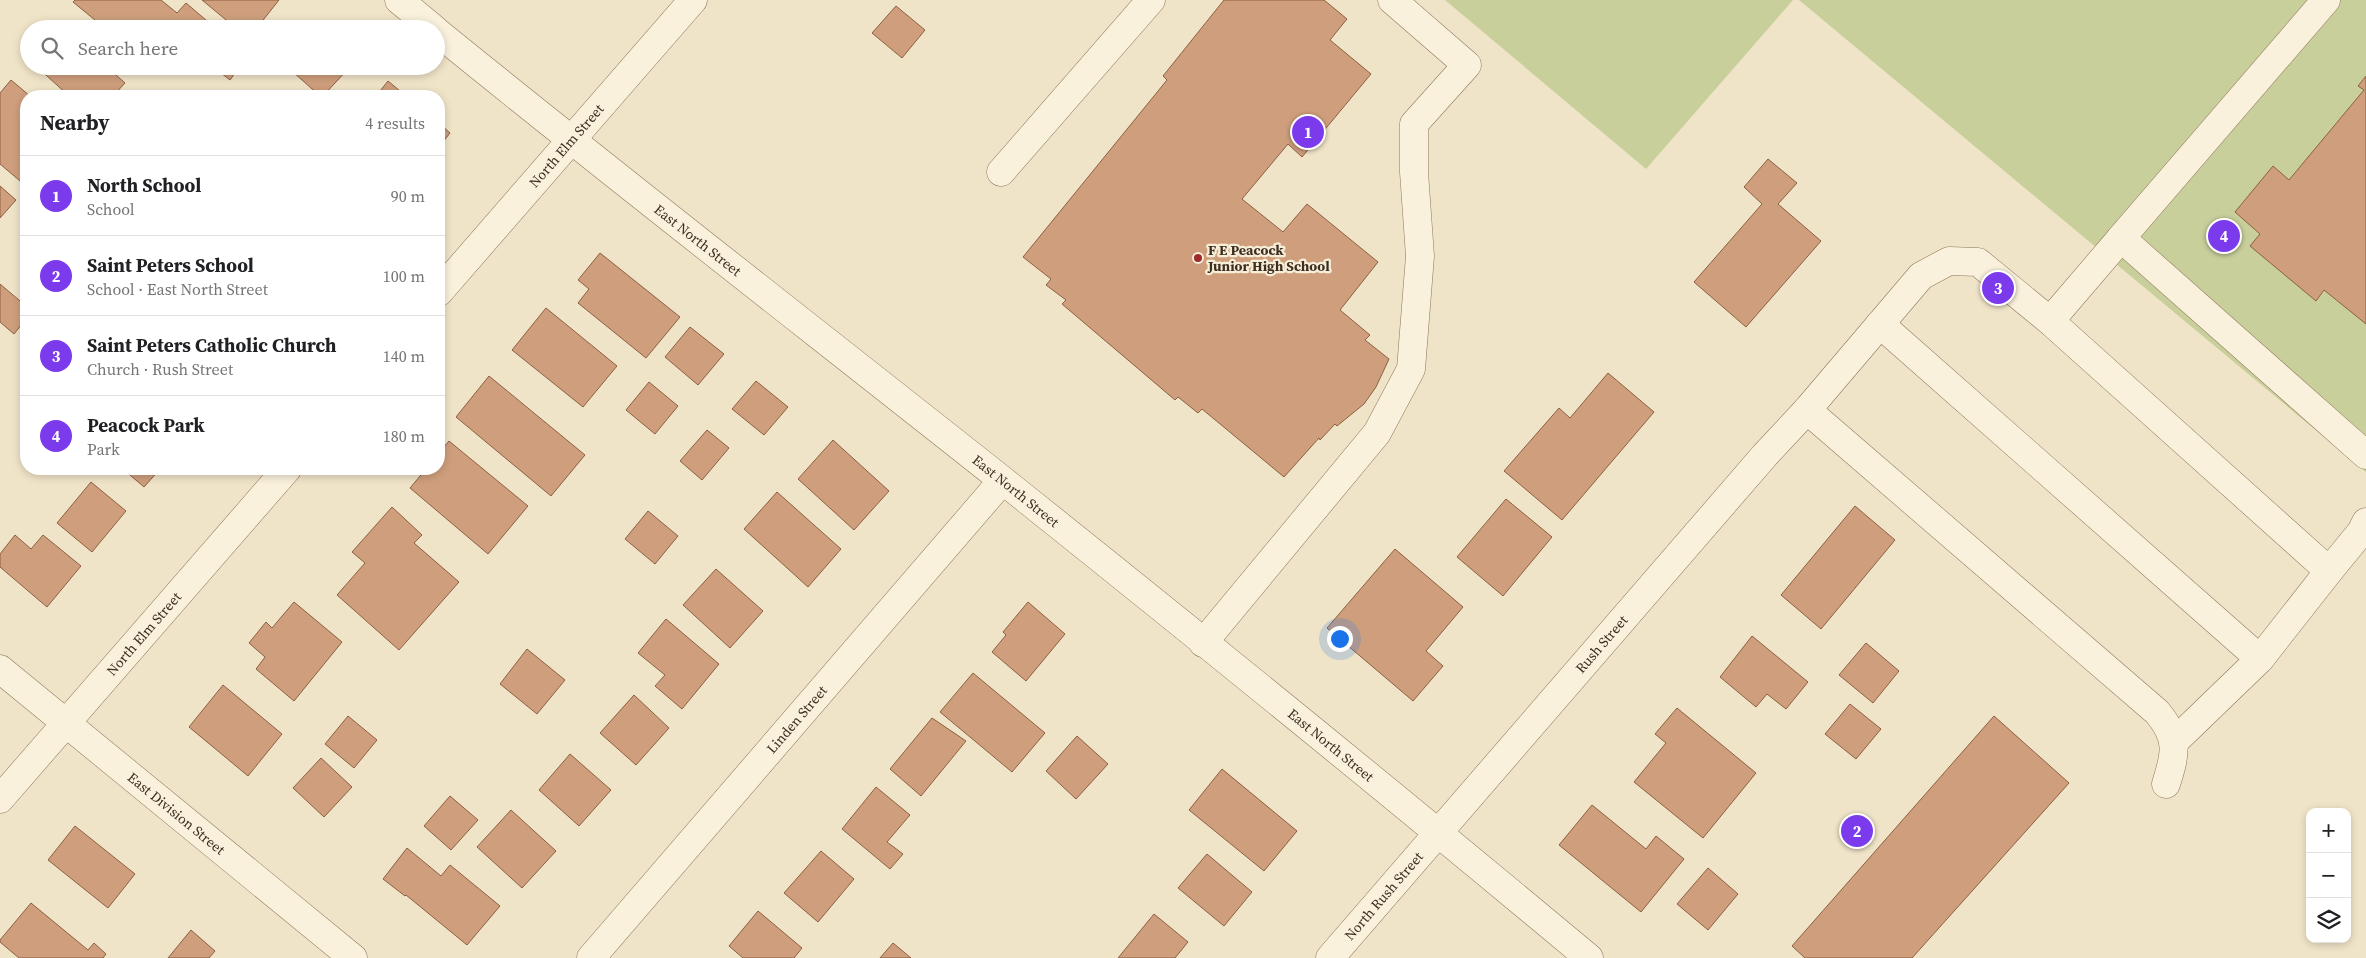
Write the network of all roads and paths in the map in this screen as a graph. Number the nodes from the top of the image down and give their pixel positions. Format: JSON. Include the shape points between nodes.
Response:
{"nodes":[{"id":1,"x":399,"y":0,"type":"edge"},
{"id":2,"x":693,"y":0,"type":"edge"},
{"id":3,"x":1151,"y":0,"type":"edge"},
{"id":4,"x":1392,"y":0,"type":"edge"},
{"id":5,"x":2326,"y":0,"type":"edge"},
{"id":6,"x":423,"y":20,"type":"edge"},
{"id":7,"x":445,"y":38,"type":"edge"},
{"id":8,"x":570,"y":140,"type":"junction"},
{"id":9,"x":1000,"y":172,"type":"dead end"},
{"id":10,"x":2121,"y":238,"type":"junction"},
{"id":11,"x":445,"y":285,"type":"edge"},
{"id":12,"x":2050,"y":321,"type":"junction"},
{"id":13,"x":1880,"y":324,"type":"junction"},
{"id":14,"x":1807,"y":410,"type":"junction"},
{"id":15,"x":2366,"y":455,"type":"edge"},
{"id":16,"x":281,"y":475,"type":"edge"},
{"id":17,"x":1002,"y":481,"type":"junction"},
{"id":18,"x":2364,"y":527,"type":"edge"},
{"id":19,"x":2329,"y":571,"type":"junction"},
{"id":20,"x":1203,"y":643,"type":"junction"},
{"id":21,"x":2260,"y":659,"type":"junction"},
{"id":22,"x":0,"y":669,"type":"edge"},
{"id":23,"x":66,"y":723,"type":"junction"},
{"id":24,"x":2174,"y":742,"type":"junction"},
{"id":25,"x":2166,"y":784,"type":"dead end"},
{"id":26,"x":0,"y":799,"type":"edge"},
{"id":27,"x":1439,"y":833,"type":"junction"},
{"id":28,"x":353,"y":958,"type":"edge"},
{"id":29,"x":591,"y":958,"type":"edge"},
{"id":30,"x":1330,"y":958,"type":"edge"},
{"id":31,"x":1589,"y":958,"type":"edge"}],
"edges":[{"from":1,"to":6,"type":"street","name":"East North Street"},
{"from":2,"to":8,"type":"street","name":"North Elm Street"},
{"from":3,"to":9,"type":"street"},
{"from":4,"to":20,"type":"street","via":[[1467,65],[1414,124],[1420,256],[1411,368],[1377,433]]},
{"from":5,"to":10,"type":"street"},
{"from":7,"to":8,"type":"street","name":"East North Street"},
{"from":8,"to":11,"type":"street","name":"North Elm Street"},
{"from":8,"to":17,"type":"street","name":"East North Street"},
{"from":10,"to":12,"type":"street"},
{"from":10,"to":15,"type":"street"},
{"from":12,"to":13,"type":"street","name":"Rush Street","via":[[1978,262],[1949,262],[1921,276]]},
{"from":12,"to":19,"type":"street","name":"Rush Street"},
{"from":13,"to":14,"type":"street","name":"Rush Street"},
{"from":13,"to":21,"type":"street"},
{"from":14,"to":24,"type":"street","via":[[2157,712],[2168,725]]},
{"from":14,"to":27,"type":"street","name":"Rush Street"},
{"from":16,"to":23,"type":"street","name":"North Elm Street"},
{"from":17,"to":20,"type":"street","name":"East North Street"},
{"from":17,"to":29,"type":"street","name":"Linden Street"},
{"from":18,"to":19,"type":"street"},
{"from":19,"to":21,"type":"street"},
{"from":20,"to":27,"type":"street","name":"East North Street"},
{"from":21,"to":24,"type":"street"},
{"from":22,"to":23,"type":"street","name":"East Division Street"},
{"from":23,"to":26,"type":"street","name":"North Elm Street"},
{"from":23,"to":28,"type":"street","name":"East Division Street"},
{"from":24,"to":25,"type":"street","via":[[2174,760]]},
{"from":27,"to":30,"type":"street","name":"North Rush Street"},
{"from":27,"to":31,"type":"street","name":"East North Street"}]}
